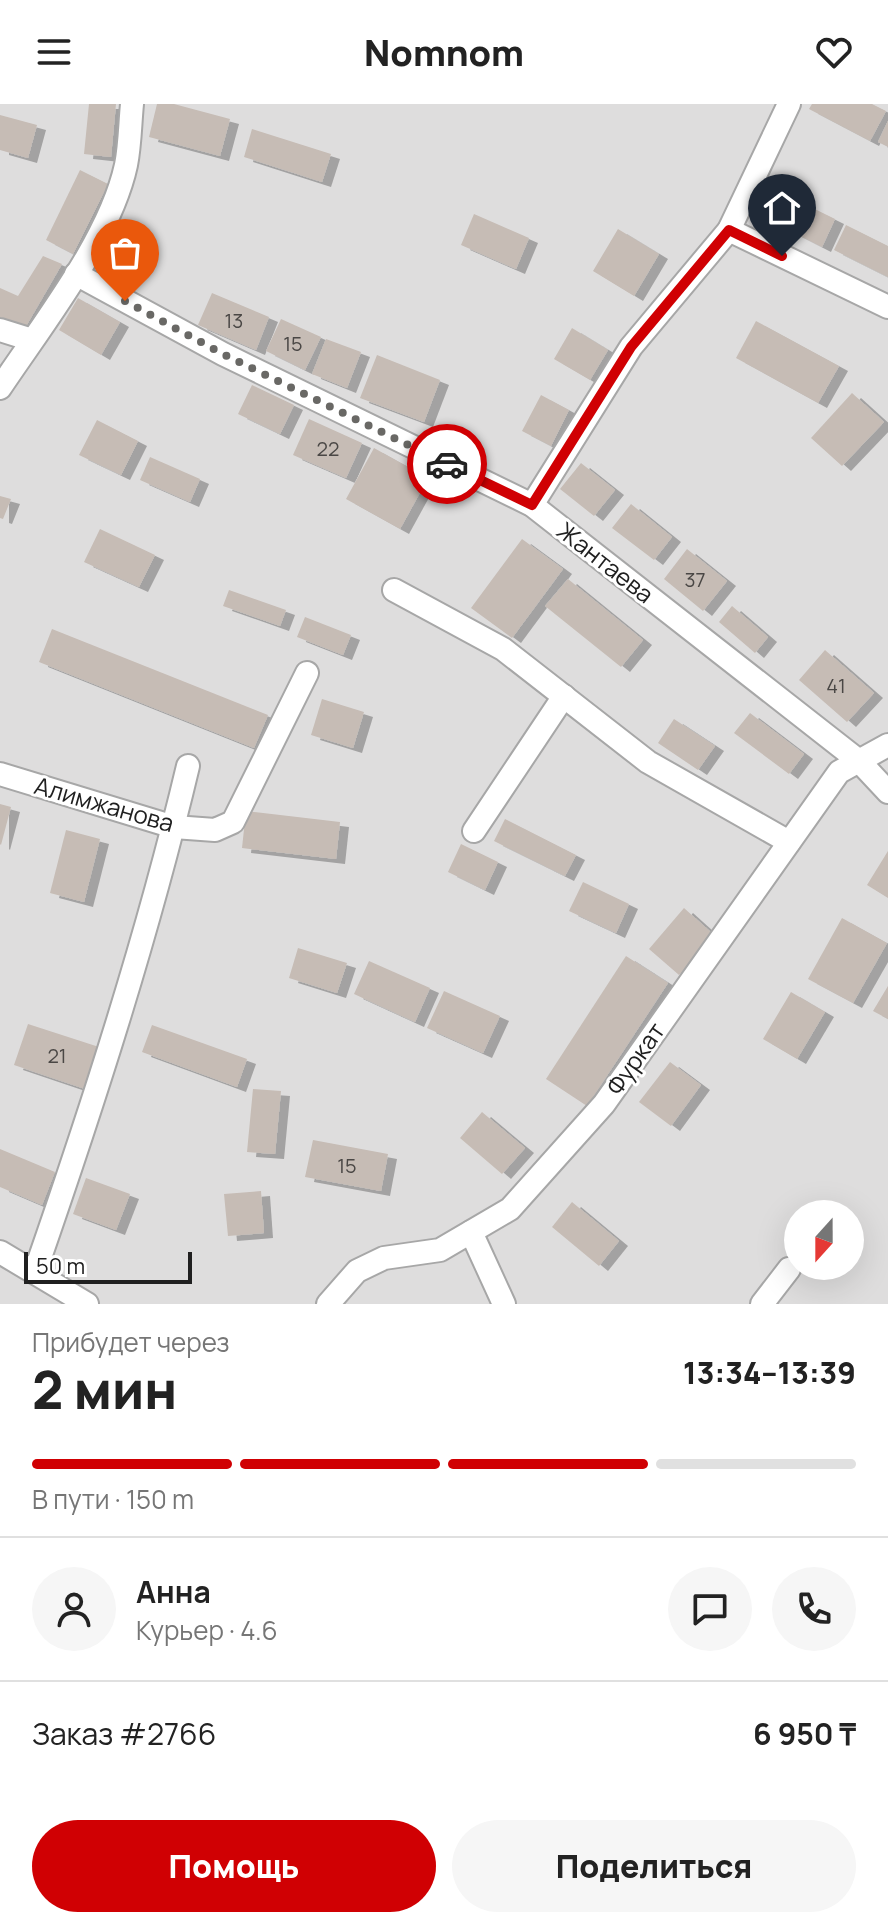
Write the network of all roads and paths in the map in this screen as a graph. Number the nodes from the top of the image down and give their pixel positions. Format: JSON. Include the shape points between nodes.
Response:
{"nodes":[{"id":1,"x":132,"y":104,"type":"edge"},
{"id":2,"x":789,"y":104,"type":"edge"},
{"id":3,"x":729,"y":230,"type":"junction"},
{"id":4,"x":76,"y":274,"type":"junction"},
{"id":5,"x":888,"y":307,"type":"edge"},
{"id":6,"x":0,"y":330,"type":"edge"},
{"id":7,"x":32,"y":340,"type":"junction"},
{"id":8,"x":0,"y":388,"type":"edge"},
{"id":9,"x":532,"y":505,"type":"junction"},
{"id":10,"x":394,"y":590,"type":"dead end"},
{"id":11,"x":307,"y":673,"type":"dead end"},
{"id":12,"x":564,"y":696,"type":"junction"},
{"id":13,"x":888,"y":745,"type":"edge"},
{"id":14,"x":859,"y":761,"type":"junction"},
{"id":15,"x":188,"y":766,"type":"dead end"},
{"id":16,"x":0,"y":774,"type":"edge"},
{"id":17,"x":888,"y":792,"type":"edge"},
{"id":18,"x":174,"y":827,"type":"junction"},
{"id":19,"x":474,"y":831,"type":"dead end"},
{"id":20,"x":789,"y":842,"type":"junction"},
{"id":21,"x":471,"y":1232,"type":"junction"},
{"id":22,"x":0,"y":1252,"type":"edge"},
{"id":23,"x":35,"y":1272,"type":"junction"},
{"id":24,"x":784,"y":1275,"type":"edge"},
{"id":25,"x":87,"y":1304,"type":"edge"},
{"id":26,"x":328,"y":1304,"type":"edge"},
{"id":27,"x":504,"y":1304,"type":"edge"},
{"id":28,"x":762,"y":1304,"type":"edge"}],
"edges":[{"from":1,"to":4,"type":"street","via":[[126,165],[114,202]]},
{"from":2,"to":3,"type":"street"},
{"from":3,"to":5,"type":"street"},
{"from":3,"to":9,"type":"street","via":[[631,347]]},
{"from":4,"to":7,"type":"street"},
{"from":4,"to":9,"type":"street","name":"Жантаева","via":[[223,354]]},
{"from":6,"to":7,"type":"street"},
{"from":7,"to":8,"type":"street"},
{"from":9,"to":14,"type":"street","name":"Жантаева"},
{"from":10,"to":12,"type":"street","via":[[503,649]]},
{"from":11,"to":18,"type":"street","name":"Алимжанова","via":[[233,822],[215,830]]},
{"from":12,"to":19,"type":"street"},
{"from":12,"to":20,"type":"street","via":[[648,762]]},
{"from":13,"to":14,"type":"street","name":"Фуркат"},
{"from":14,"to":17,"type":"street","name":"Жантаева"},
{"from":14,"to":20,"type":"street","name":"Фуркат","via":[[839,772]]},
{"from":15,"to":18,"type":"street"},
{"from":16,"to":18,"type":"street","name":"Алимжанова"},
{"from":18,"to":23,"type":"street","via":[[107,1064]]},
{"from":20,"to":21,"type":"street","name":"Фуркат","via":[[604,1104],[510,1209]]},
{"from":21,"to":26,"type":"street","name":"Фуркат","via":[[440,1250],[384,1258],[357,1271]]},
{"from":21,"to":27,"type":"street"},
{"from":22,"to":23,"type":"street"},
{"from":23,"to":25,"type":"street"},
{"from":24,"to":28,"type":"street"}]}
